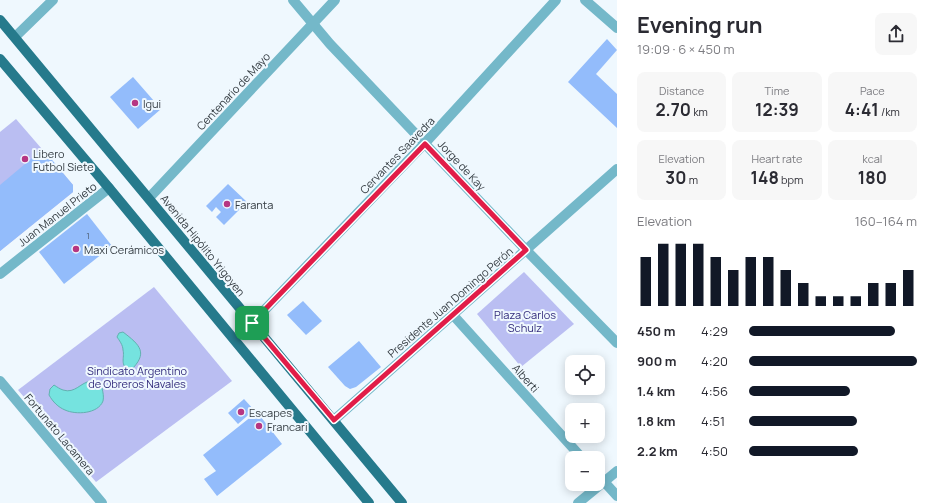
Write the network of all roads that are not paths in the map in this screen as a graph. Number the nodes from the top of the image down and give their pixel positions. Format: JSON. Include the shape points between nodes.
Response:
{"nodes":[{"id":1,"x":53,"y":0,"type":"edge"},
{"id":2,"x":293,"y":0,"type":"edge"},
{"id":3,"x":335,"y":0,"type":"edge"},
{"id":4,"x":556,"y":0,"type":"edge"},
{"id":5,"x":585,"y":0,"type":"edge"},
{"id":6,"x":0,"y":20,"type":"edge"},
{"id":7,"x":312,"y":24,"type":"junction"},
{"id":8,"x":617,"y":28,"type":"edge"},
{"id":9,"x":15,"y":37,"type":"junction"},
{"id":10,"x":0,"y":59,"type":"edge"},
{"id":11,"x":425,"y":144,"type":"junction"},
{"id":12,"x":617,"y":169,"type":"edge"},
{"id":13,"x":109,"y":188,"type":"junction"},
{"id":14,"x":149,"y":198,"type":"junction"},
{"id":15,"x":526,"y":250,"type":"junction"},
{"id":16,"x":0,"y":274,"type":"edge"},
{"id":17,"x":453,"y":315,"type":"junction"},
{"id":18,"x":252,"y":323,"type":"junction"},
{"id":19,"x":617,"y":343,"type":"edge"},
{"id":20,"x":0,"y":381,"type":"edge"},
{"id":21,"x":334,"y":420,"type":"junction"},
{"id":22,"x":576,"y":451,"type":"edge"},
{"id":23,"x":617,"y":471,"type":"edge"},
{"id":24,"x":605,"y":477,"type":"edge"},
{"id":25,"x":605,"y":483,"type":"edge"},
{"id":26,"x":590,"y":491,"type":"edge"},
{"id":27,"x":617,"y":496,"type":"edge"},
{"id":28,"x":102,"y":503,"type":"edge"},
{"id":29,"x":369,"y":503,"type":"edge"},
{"id":30,"x":402,"y":503,"type":"edge"},
{"id":31,"x":578,"y":503,"type":"edge"}],
"edges":[{"from":1,"to":9,"type":"street"},
{"from":2,"to":7,"type":"street","name":"Jorge de Kay"},
{"from":3,"to":7,"type":"street","name":"Centenario de Mayo"},
{"from":4,"to":11,"type":"street","name":"Cervantes Saavedra"},
{"from":5,"to":8,"type":"street"},
{"from":6,"to":9,"type":"main road","name":"Avenida Hipólito Yrigoyen"},
{"from":7,"to":11,"type":"street","name":"Jorge de Kay"},
{"from":7,"to":14,"type":"street","name":"Centenario de Mayo"},
{"from":9,"to":14,"type":"main road","name":"Avenida Hipólito Yrigoyen"},
{"from":10,"to":13,"type":"main road"},
{"from":11,"to":15,"type":"street","name":"Jorge de Kay"},
{"from":11,"to":18,"type":"street","name":"Cervantes Saavedra"},
{"from":12,"to":15,"type":"street","name":"Presidente Juan Domingo Perón"},
{"from":13,"to":16,"type":"street","name":"Juan Manuel Prieto"},
{"from":13,"to":29,"type":"main road"},
{"from":14,"to":18,"type":"main road","name":"Avenida Hipólito Yrigoyen"},
{"from":15,"to":17,"type":"street","name":"Presidente Juan Domingo Perón"},
{"from":15,"to":19,"type":"street","name":"Jorge de Kay"},
{"from":17,"to":21,"type":"street","name":"Presidente Juan Domingo Perón"},
{"from":17,"to":22,"type":"street","name":"Alberti"},
{"from":18,"to":21,"type":"main road","name":"Avenida Hipólito Yrigoyen"},
{"from":20,"to":28,"type":"street","name":"Fortunato Lacamera"},
{"from":21,"to":30,"type":"main road","name":"Avenida Hipólito Yrigoyen"},
{"from":23,"to":24,"type":"street"},
{"from":25,"to":27,"type":"street"},
{"from":26,"to":31,"type":"street"}]}
